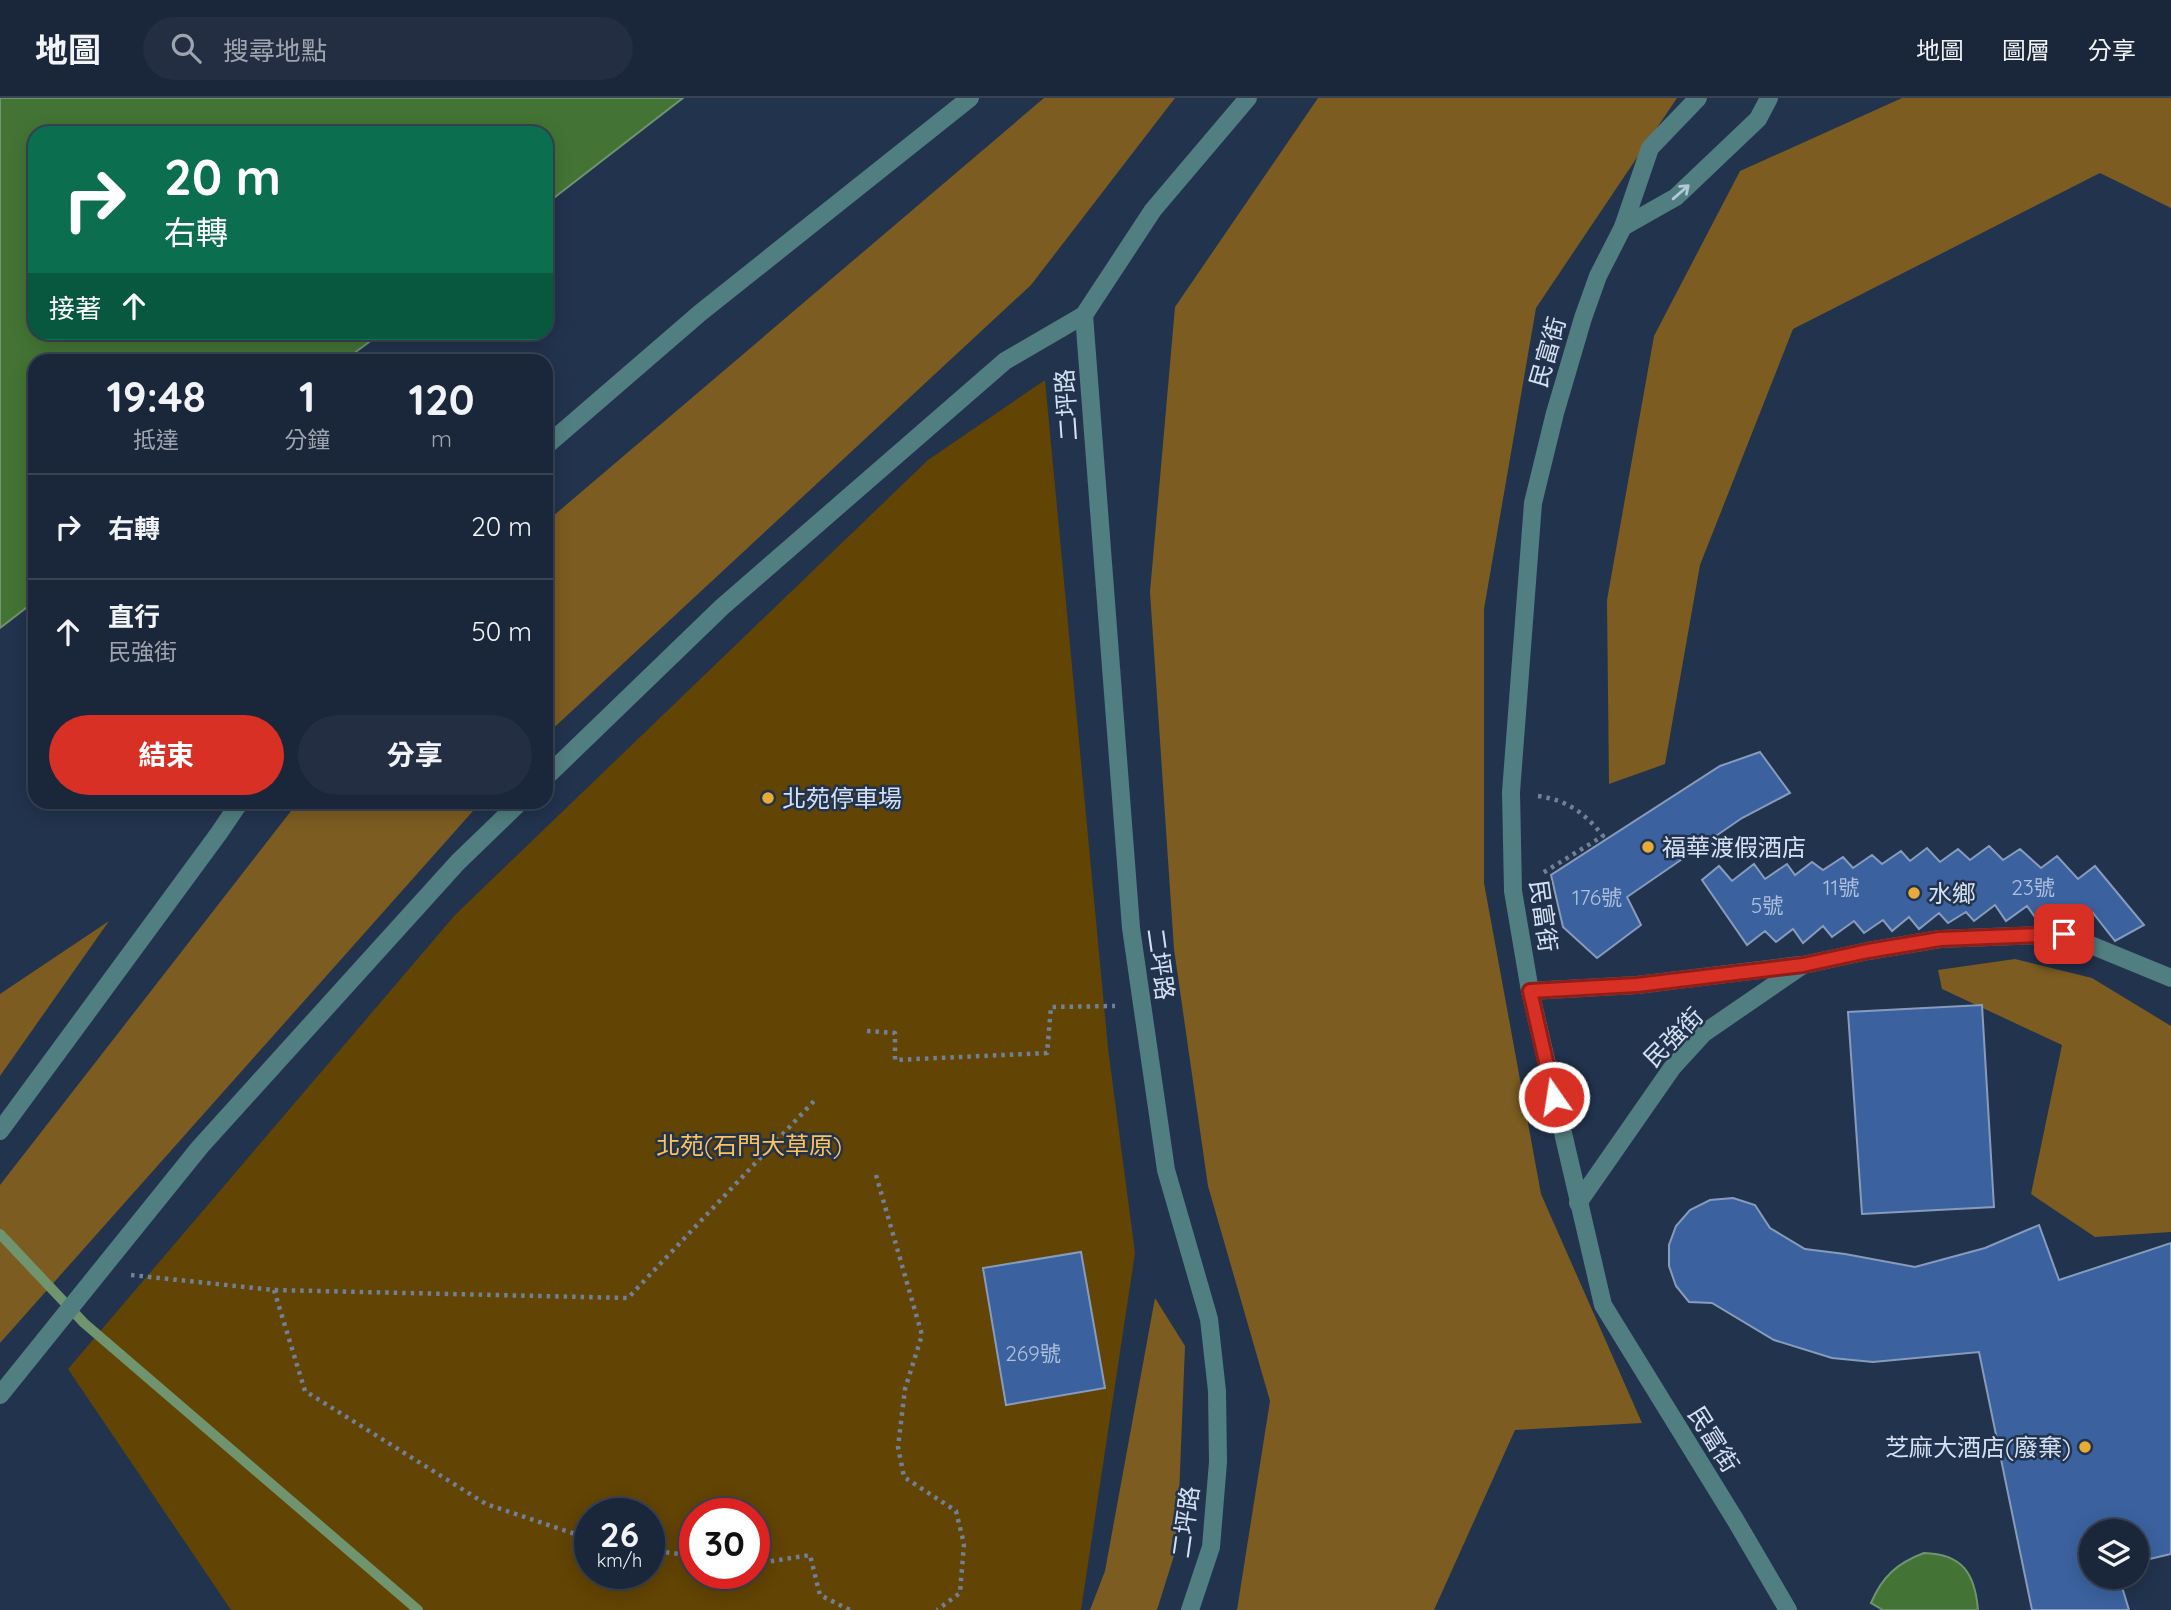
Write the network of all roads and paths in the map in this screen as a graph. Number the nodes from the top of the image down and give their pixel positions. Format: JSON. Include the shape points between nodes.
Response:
{"nodes":[{"id":1,"x":970,"y":98,"type":"edge"},
{"id":2,"x":1248,"y":98,"type":"edge"},
{"id":3,"x":1698,"y":98,"type":"edge"},
{"id":4,"x":1769,"y":98,"type":"edge"},
{"id":5,"x":1623,"y":227,"type":"junction"},
{"id":6,"x":1084,"y":315,"type":"junction"},
{"id":7,"x":553,"y":440,"type":"edge"},
{"id":8,"x":553,"y":770,"type":"edge"},
{"id":9,"x":1511,"y":792,"type":"junction"},
{"id":10,"x":235,"y":809,"type":"edge"},
{"id":11,"x":513,"y":809,"type":"edge"},
{"id":12,"x":1513,"y":891,"type":"junction"},
{"id":13,"x":1803,"y":965,"type":"junction"},
{"id":14,"x":2171,"y":978,"type":"edge"},
{"id":15,"x":1530,"y":991,"type":"junction"},
{"id":16,"x":1096,"y":1006,"type":"dead end"},
{"id":17,"x":867,"y":1031,"type":"dead end"},
{"id":18,"x":814,"y":1101,"type":"dead end"},
{"id":19,"x":0,"y":1131,"type":"edge"},
{"id":20,"x":876,"y":1175,"type":"dead end"},
{"id":21,"x":1578,"y":1203,"type":"junction"},
{"id":22,"x":99,"y":1271,"type":"junction"},
{"id":23,"x":274,"y":1290,"type":"junction"},
{"id":24,"x":0,"y":1395,"type":"edge"},
{"id":25,"x":574,"y":1534,"type":"edge"},
{"id":26,"x":770,"y":1561,"type":"edge"},
{"id":27,"x":850,"y":1610,"type":"edge"},
{"id":28,"x":937,"y":1610,"type":"edge"},
{"id":29,"x":1190,"y":1610,"type":"edge"},
{"id":30,"x":1788,"y":1610,"type":"edge"}],
"edges":[{"from":1,"to":7,"type":"street","via":[[700,313]]},
{"from":2,"to":6,"type":"street","via":[[1153,210]]},
{"from":3,"to":5,"type":"street","name":"民富街","via":[[1650,148]]},
{"from":5,"to":4,"type":"street","one_way":true,"via":[[1676,197],[1758,120]]},
{"from":5,"to":9,"type":"street","name":"民富街","via":[[1583,318],[1533,503]]},
{"from":6,"to":8,"type":"street","via":[[1005,362],[722,607]]},
{"from":6,"to":29,"type":"street","name":"二坪路","via":[[1131,928],[1166,1170],[1209,1319],[1217,1391],[1218,1462],[1211,1547]]},
{"from":9,"to":12,"type":"street","name":"民富街"},
{"from":9,"to":12,"type":"path","via":[[1556,799],[1588,817],[1603,836]]},
{"from":10,"to":19,"type":"street"},
{"from":11,"to":22,"type":"street","via":[[458,862],[200,1147]]},
{"from":12,"to":15,"type":"street","name":"民富街"},
{"from":13,"to":14,"type":"street","name":"民強街","via":[[1940,939],[2064,934]]},
{"from":13,"to":15,"type":"street","via":[[1637,985]]},
{"from":13,"to":21,"type":"street","name":"民強街","via":[[1704,1033],[1672,1068]]},
{"from":15,"to":21,"type":"street","name":"民富街"},
{"from":16,"to":17,"type":"path","via":[[1051,1007],[1047,1053],[895,1060],[895,1033]]},
{"from":18,"to":23,"type":"path","via":[[628,1298]]},
{"from":20,"to":28,"type":"path","via":[[922,1335],[905,1389],[898,1447],[904,1477],[956,1511],[964,1544],[960,1593]]},
{"from":21,"to":30,"type":"street","name":"民富街","via":[[1603,1305]]},
{"from":22,"to":23,"type":"path"},
{"from":22,"to":24,"type":"street"},
{"from":23,"to":25,"type":"path","via":[[305,1391],[486,1504]]},
{"from":26,"to":27,"type":"path","via":[[810,1555],[820,1595]]}]}
